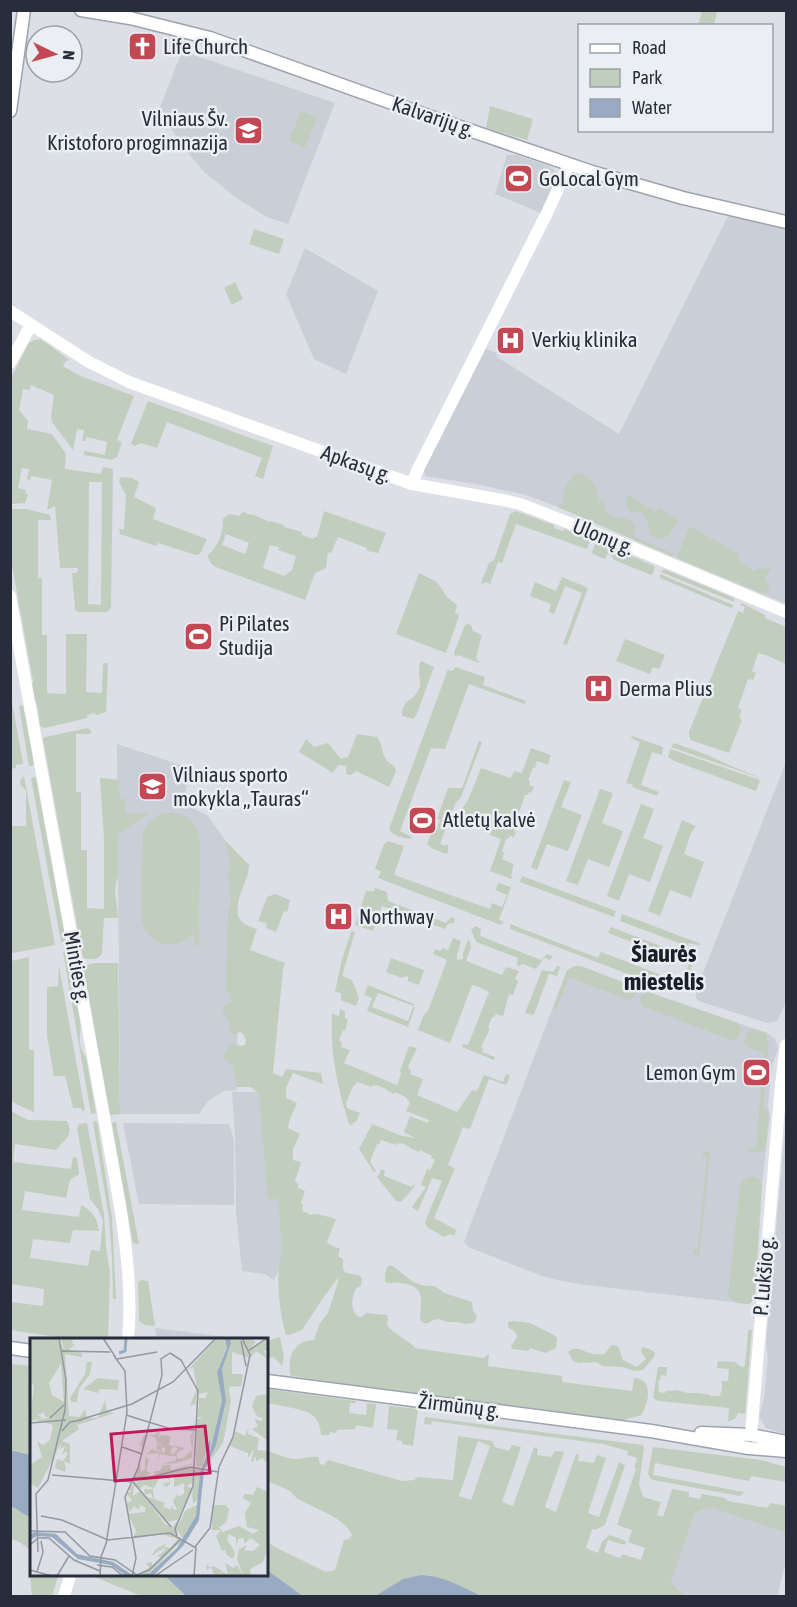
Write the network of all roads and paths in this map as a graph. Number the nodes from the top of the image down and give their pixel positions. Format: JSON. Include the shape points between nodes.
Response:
{"nodes":[{"id":1,"x":24,"y":10,"type":"edge"},
{"id":2,"x":81,"y":10,"type":"edge"},
{"id":3,"x":10,"y":111,"type":"edge"},
{"id":4,"x":569,"y":165,"type":"junction"},
{"id":5,"x":786,"y":222,"type":"edge"},
{"id":6,"x":10,"y":311,"type":"edge"},
{"id":7,"x":31,"y":326,"type":"junction"},
{"id":8,"x":10,"y":363,"type":"edge"},
{"id":9,"x":412,"y":484,"type":"junction"},
{"id":10,"x":10,"y":596,"type":"edge"},
{"id":11,"x":786,"y":612,"type":"edge"},
{"id":12,"x":786,"y":1045,"type":"edge"},
{"id":13,"x":128,"y":1338,"type":"edge"},
{"id":14,"x":10,"y":1348,"type":"edge"},
{"id":15,"x":30,"y":1351,"type":"edge"},
{"id":16,"x":268,"y":1381,"type":"edge"},
{"id":17,"x":750,"y":1441,"type":"junction"},
{"id":18,"x":786,"y":1442,"type":"edge"},
{"id":19,"x":786,"y":1451,"type":"edge"},
{"id":20,"x":69,"y":1577,"type":"edge"},
{"id":21,"x":64,"y":1596,"type":"edge"}],
"edges":[{"from":1,"to":3,"type":"main road"},
{"from":2,"to":4,"type":"main road","name":"Kalvarijų g.","via":[[210,38]]},
{"from":4,"to":5,"type":"main road","name":"Kalvarijų g."},
{"from":4,"to":9,"type":"main road","name":"Apkasų g."},
{"from":6,"to":7,"type":"main road","name":"Apkasų g."},
{"from":7,"to":8,"type":"main road"},
{"from":7,"to":9,"type":"main road","name":"Apkasų g.","via":[[120,378]]},
{"from":9,"to":11,"type":"main road","name":"Ulonų g.","via":[[520,504]]},
{"from":10,"to":13,"type":"main road","name":"Minties g.","via":[[120,1206],[129,1268]]},
{"from":12,"to":17,"type":"main road","name":"P. Lukšio g."},
{"from":14,"to":15,"type":"main road"},
{"from":16,"to":17,"type":"main road","name":"Žirmūnų g."},
{"from":17,"to":18,"type":"main road","name":"Žirmūnų g."},
{"from":17,"to":19,"type":"main road","name":"Žirmūnų g."},
{"from":20,"to":21,"type":"main road"}]}
